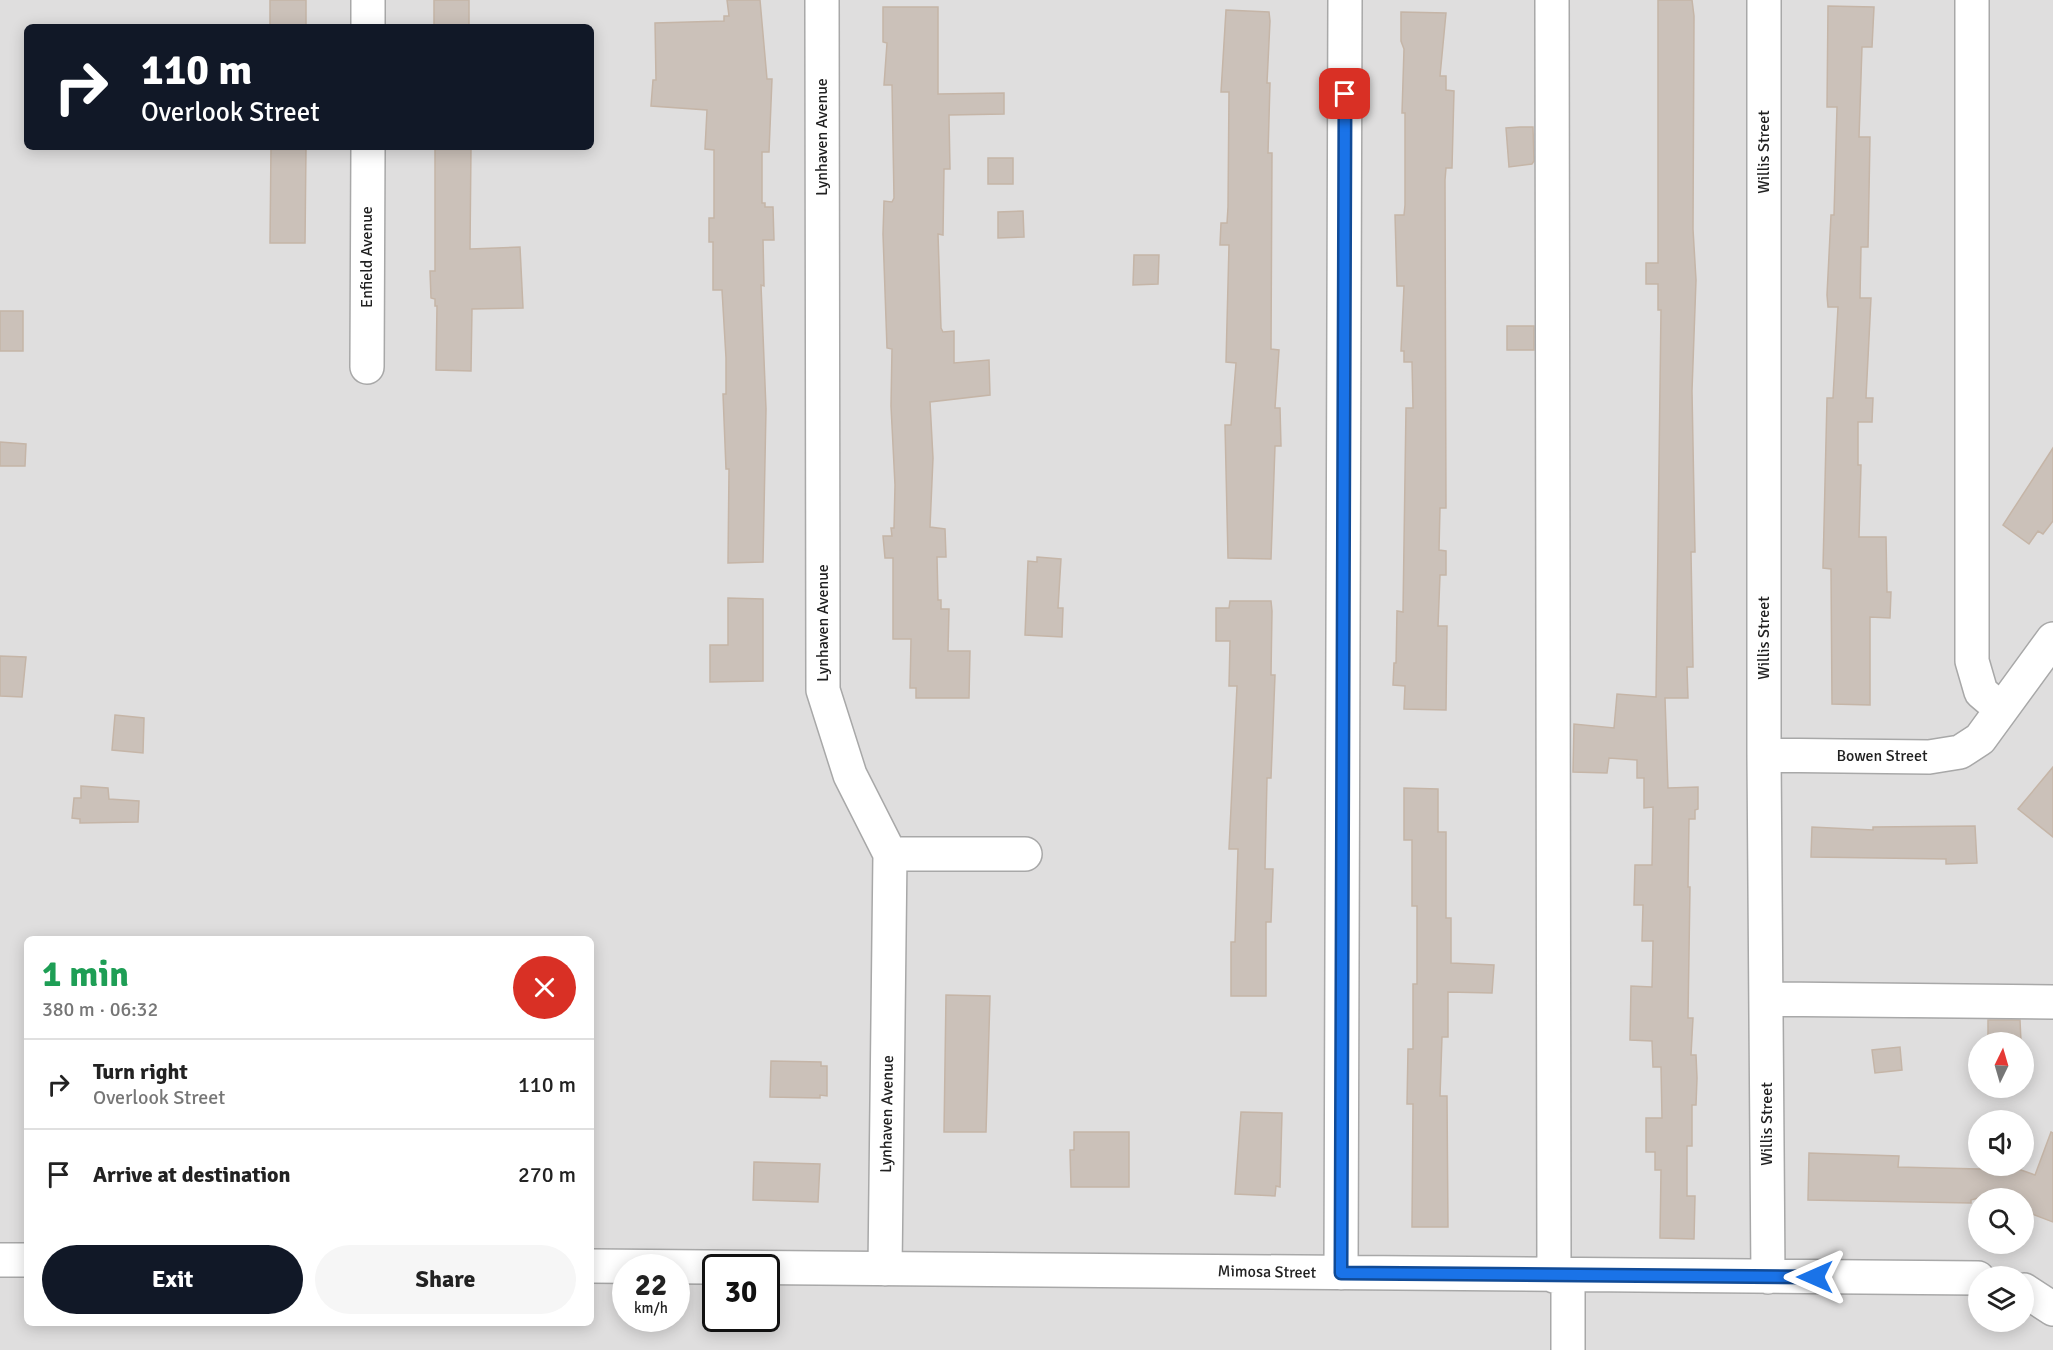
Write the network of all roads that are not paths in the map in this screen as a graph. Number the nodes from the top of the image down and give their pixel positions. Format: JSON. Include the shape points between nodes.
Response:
{"nodes":[{"id":1,"x":368,"y":0,"type":"edge"},
{"id":2,"x":822,"y":0,"type":"edge"},
{"id":3,"x":1345,"y":0,"type":"edge"},
{"id":4,"x":1552,"y":0,"type":"edge"},
{"id":5,"x":1764,"y":0,"type":"edge"},
{"id":6,"x":1972,"y":0,"type":"edge"},
{"id":7,"x":368,"y":24,"type":"edge"},
{"id":8,"x":368,"y":150,"type":"edge"},
{"id":9,"x":367,"y":367,"type":"dead end"},
{"id":10,"x":2053,"y":639,"type":"edge"},
{"id":11,"x":2001,"y":709,"type":"junction"},
{"id":12,"x":1764,"y":755,"type":"junction"},
{"id":13,"x":890,"y":854,"type":"junction"},
{"id":14,"x":1025,"y":854,"type":"dead end"},
{"id":15,"x":1766,"y":999,"type":"junction"},
{"id":16,"x":2053,"y":1002,"type":"edge"},
{"id":17,"x":0,"y":1260,"type":"edge"},
{"id":18,"x":24,"y":1260,"type":"edge"},
{"id":19,"x":594,"y":1266,"type":"edge"},
{"id":20,"x":885,"y":1269,"type":"junction"},
{"id":21,"x":1341,"y":1273,"type":"junction"},
{"id":22,"x":1561,"y":1276,"type":"junction"},
{"id":23,"x":1768,"y":1277,"type":"junction"},
{"id":24,"x":1968,"y":1278,"type":"edge"},
{"id":25,"x":2034,"y":1297,"type":"edge"},
{"id":26,"x":2053,"y":1309,"type":"edge"},
{"id":27,"x":1568,"y":1350,"type":"edge"}],
"edges":[{"from":1,"to":7,"type":"street"},
{"from":2,"to":13,"type":"street","name":"Lynhaven Avenue","via":[[824,690],[850,775]]},
{"from":3,"to":21,"type":"street"},
{"from":4,"to":22,"type":"street"},
{"from":5,"to":12,"type":"street","name":"Willis Street"},
{"from":6,"to":11,"type":"street","via":[[1972,661],[1981,692]]},
{"from":8,"to":9,"type":"street","name":"Enfield Avenue"},
{"from":10,"to":11,"type":"street","name":"Bowen Street"},
{"from":11,"to":12,"type":"street","name":"Bowen Street","via":[[1980,739],[1960,752],[1929,757]]},
{"from":12,"to":15,"type":"street","name":"Willis Street"},
{"from":13,"to":14,"type":"street"},
{"from":13,"to":20,"type":"street","name":"Lynhaven Avenue"},
{"from":15,"to":16,"type":"street"},
{"from":15,"to":23,"type":"street","name":"Willis Street"},
{"from":17,"to":18,"type":"street"},
{"from":19,"to":20,"type":"street","name":"Mimosa Street"},
{"from":20,"to":21,"type":"street","name":"Mimosa Street"},
{"from":21,"to":22,"type":"street","name":"Mimosa Street"},
{"from":22,"to":23,"type":"street","name":"Mimosa Street"},
{"from":22,"to":27,"type":"street"},
{"from":23,"to":24,"type":"street","name":"Mimosa Street"},
{"from":25,"to":26,"type":"street"}]}
